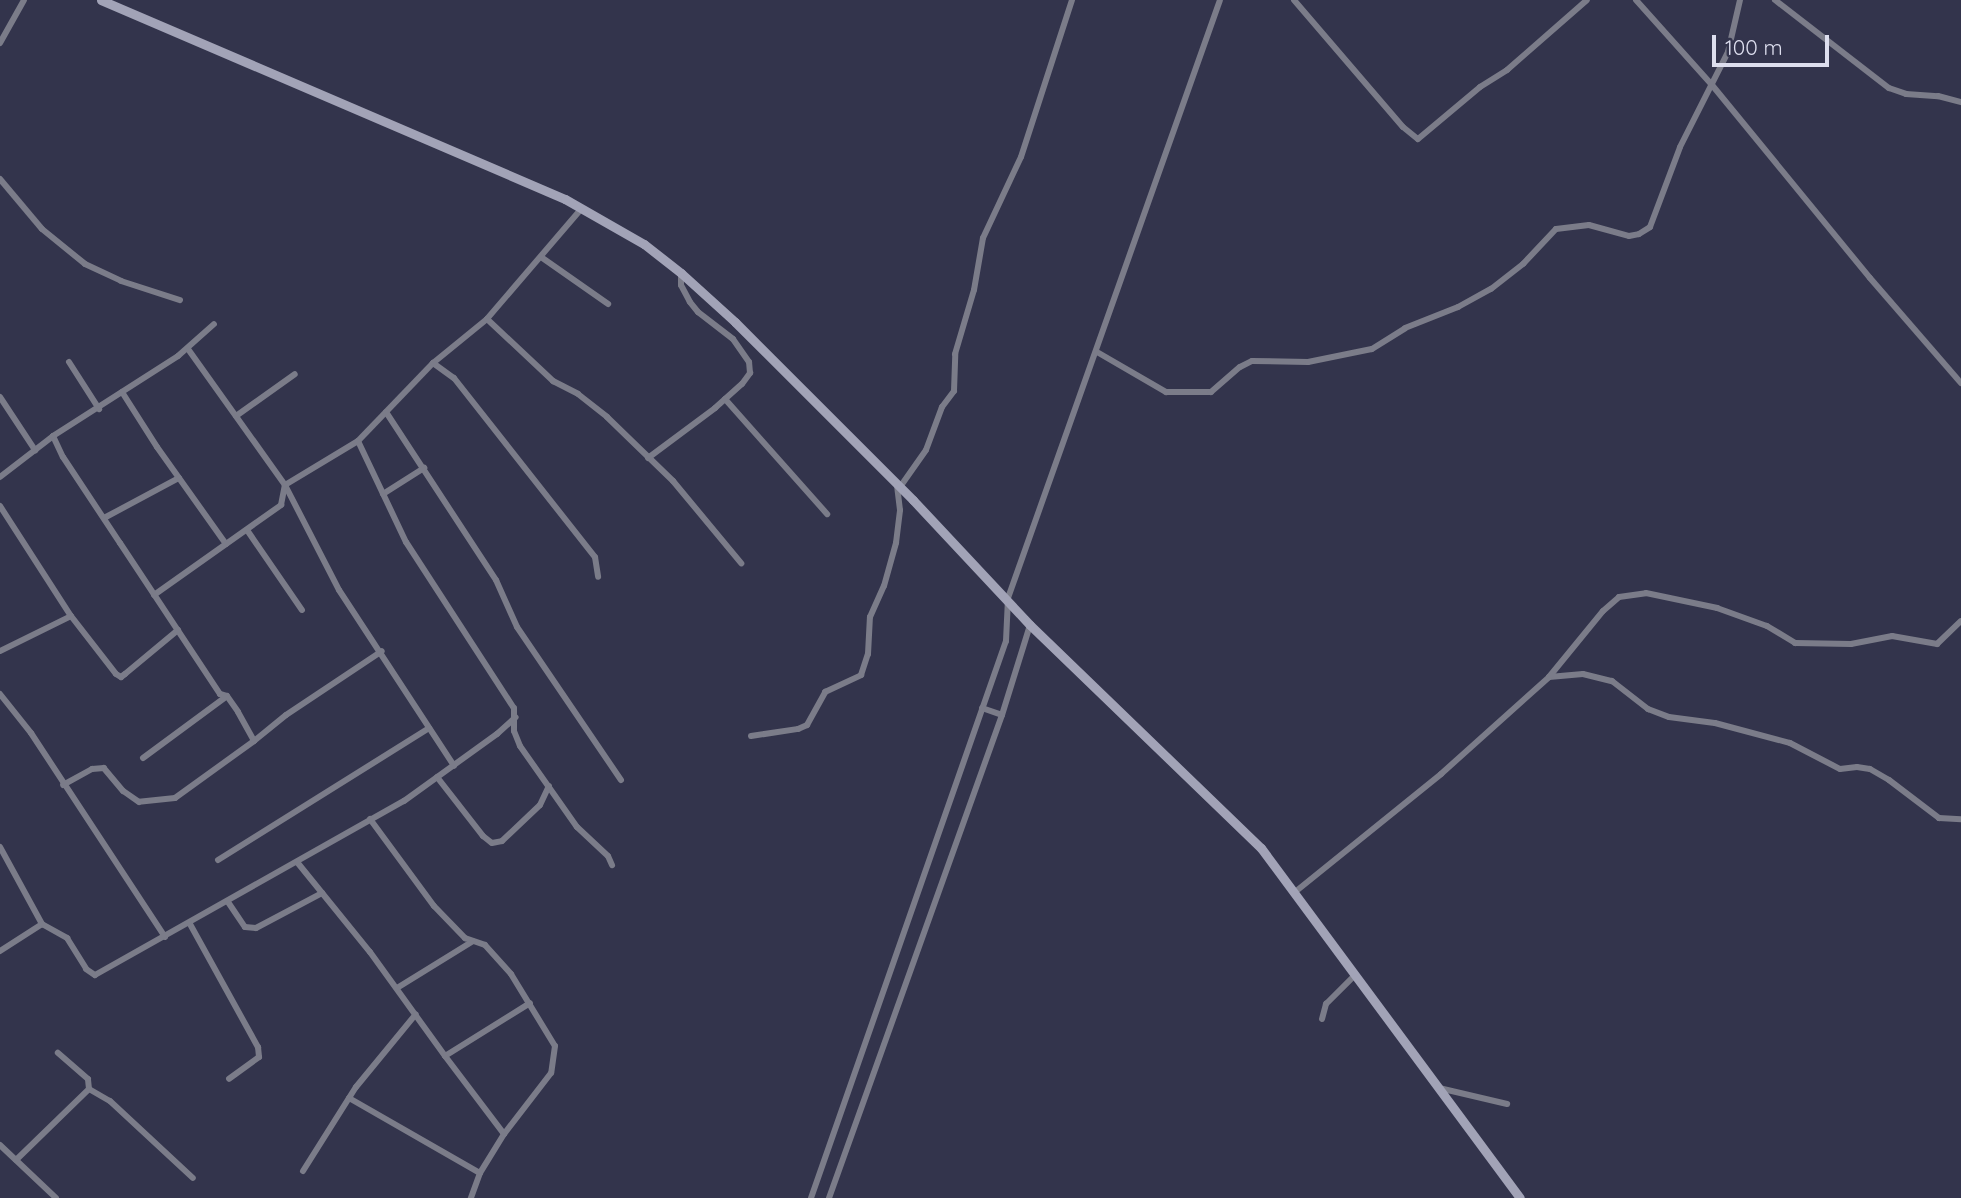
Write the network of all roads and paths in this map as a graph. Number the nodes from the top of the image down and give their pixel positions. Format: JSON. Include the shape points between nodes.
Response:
{"nodes":[{"id":1,"x":24,"y":0,"type":"edge"},
{"id":2,"x":102,"y":0,"type":"edge"},
{"id":3,"x":1072,"y":0,"type":"edge"},
{"id":4,"x":1220,"y":0,"type":"edge"},
{"id":5,"x":1294,"y":0,"type":"edge"},
{"id":6,"x":1587,"y":0,"type":"edge"},
{"id":7,"x":1636,"y":0,"type":"edge"},
{"id":8,"x":1740,"y":0,"type":"edge"},
{"id":9,"x":1775,"y":0,"type":"edge"},
{"id":10,"x":0,"y":43,"type":"edge"},
{"id":11,"x":1712,"y":85,"type":"junction"},
{"id":12,"x":1961,"y":102,"type":"edge"},
{"id":13,"x":0,"y":178,"type":"edge"},
{"id":14,"x":582,"y":208,"type":"junction"},
{"id":15,"x":541,"y":257,"type":"junction"},
{"id":16,"x":681,"y":273,"type":"junction"},
{"id":17,"x":180,"y":300,"type":"dead end"},
{"id":18,"x":608,"y":304,"type":"dead end"},
{"id":19,"x":487,"y":319,"type":"junction"},
{"id":20,"x":214,"y":324,"type":"dead end"},
{"id":21,"x":188,"y":349,"type":"junction"},
{"id":22,"x":1097,"y":352,"type":"junction"},
{"id":23,"x":69,"y":362,"type":"dead end"},
{"id":24,"x":433,"y":363,"type":"junction"},
{"id":25,"x":295,"y":374,"type":"dead end"},
{"id":26,"x":1961,"y":383,"type":"edge"},
{"id":27,"x":122,"y":392,"type":"junction"},
{"id":28,"x":0,"y":397,"type":"edge"},
{"id":29,"x":725,"y":399,"type":"junction"},
{"id":30,"x":99,"y":410,"type":"junction"},
{"id":31,"x":386,"y":412,"type":"junction"},
{"id":32,"x":236,"y":416,"type":"junction"},
{"id":33,"x":53,"y":436,"type":"junction"},
{"id":34,"x":358,"y":441,"type":"junction"},
{"id":35,"x":34,"y":450,"type":"junction"},
{"id":36,"x":648,"y":458,"type":"junction"},
{"id":37,"x":424,"y":468,"type":"junction"},
{"id":38,"x":0,"y":477,"type":"edge"},
{"id":39,"x":179,"y":478,"type":"junction"},
{"id":40,"x":285,"y":485,"type":"junction"},
{"id":41,"x":898,"y":486,"type":"junction"},
{"id":42,"x":383,"y":494,"type":"junction"},
{"id":43,"x":913,"y":500,"type":"junction"},
{"id":44,"x":0,"y":506,"type":"edge"},
{"id":45,"x":900,"y":510,"type":"junction"},
{"id":46,"x":827,"y":514,"type":"dead end"},
{"id":47,"x":104,"y":518,"type":"junction"},
{"id":48,"x":247,"y":530,"type":"junction"},
{"id":49,"x":226,"y":544,"type":"junction"},
{"id":50,"x":741,"y":563,"type":"dead end"},
{"id":51,"x":598,"y":577,"type":"dead end"},
{"id":52,"x":155,"y":595,"type":"junction"},
{"id":53,"x":1008,"y":598,"type":"junction"},
{"id":54,"x":302,"y":610,"type":"dead end"},
{"id":55,"x":71,"y":616,"type":"junction"},
{"id":56,"x":1961,"y":621,"type":"edge"},
{"id":57,"x":1030,"y":625,"type":"junction"},
{"id":58,"x":178,"y":630,"type":"junction"},
{"id":59,"x":0,"y":651,"type":"edge"},
{"id":60,"x":382,"y":652,"type":"junction"},
{"id":61,"x":1549,"y":677,"type":"junction"},
{"id":62,"x":0,"y":694,"type":"edge"},
{"id":63,"x":227,"y":696,"type":"junction"},
{"id":64,"x":982,"y":708,"type":"junction"},
{"id":65,"x":1002,"y":715,"type":"junction"},
{"id":66,"x":516,"y":717,"type":"junction"},
{"id":67,"x":429,"y":728,"type":"junction"},
{"id":68,"x":751,"y":736,"type":"dead end"},
{"id":69,"x":254,"y":741,"type":"junction"},
{"id":70,"x":143,"y":758,"type":"dead end"},
{"id":71,"x":454,"y":766,"type":"junction"},
{"id":72,"x":437,"y":777,"type":"junction"},
{"id":73,"x":621,"y":780,"type":"dead end"},
{"id":74,"x":63,"y":785,"type":"junction"},
{"id":75,"x":549,"y":786,"type":"junction"},
{"id":76,"x":370,"y":819,"type":"junction"},
{"id":77,"x":1961,"y":819,"type":"edge"},
{"id":78,"x":0,"y":847,"type":"edge"},
{"id":79,"x":218,"y":860,"type":"dead end"},
{"id":80,"x":297,"y":862,"type":"junction"},
{"id":81,"x":612,"y":865,"type":"dead end"},
{"id":82,"x":1296,"y":892,"type":"junction"},
{"id":83,"x":322,"y":893,"type":"junction"},
{"id":84,"x":228,"y":902,"type":"junction"},
{"id":85,"x":190,"y":923,"type":"junction"},
{"id":86,"x":42,"y":924,"type":"junction"},
{"id":87,"x":165,"y":937,"type":"junction"},
{"id":88,"x":473,"y":941,"type":"junction"},
{"id":89,"x":0,"y":951,"type":"edge"},
{"id":90,"x":1356,"y":974,"type":"junction"},
{"id":91,"x":397,"y":988,"type":"junction"},
{"id":92,"x":530,"y":1003,"type":"junction"},
{"id":93,"x":416,"y":1014,"type":"junction"},
{"id":94,"x":1322,"y":1020,"type":"dead end"},
{"id":95,"x":58,"y":1053,"type":"dead end"},
{"id":96,"x":445,"y":1056,"type":"junction"},
{"id":97,"x":229,"y":1079,"type":"dead end"},
{"id":98,"x":1439,"y":1088,"type":"junction"},
{"id":99,"x":89,"y":1089,"type":"junction"},
{"id":100,"x":349,"y":1098,"type":"junction"},
{"id":101,"x":1507,"y":1104,"type":"dead end"},
{"id":102,"x":504,"y":1134,"type":"junction"},
{"id":103,"x":0,"y":1145,"type":"edge"},
{"id":104,"x":16,"y":1160,"type":"junction"},
{"id":105,"x":303,"y":1171,"type":"dead end"},
{"id":106,"x":480,"y":1174,"type":"junction"},
{"id":107,"x":193,"y":1178,"type":"dead end"},
{"id":108,"x":56,"y":1198,"type":"edge"},
{"id":109,"x":471,"y":1198,"type":"edge"},
{"id":110,"x":811,"y":1198,"type":"edge"},
{"id":111,"x":829,"y":1198,"type":"edge"},
{"id":112,"x":1520,"y":1198,"type":"edge"}],
"edges":[{"from":1,"to":10,"type":"street"},
{"from":2,"to":14,"type":"main road"},
{"from":3,"to":41,"type":"street","via":[[1021,157],[983,238],[956,354],[954,391],[942,407],[926,450]]},
{"from":4,"to":22,"type":"street"},
{"from":5,"to":6,"type":"street","via":[[1418,139]]},
{"from":7,"to":11,"type":"street"},
{"from":8,"to":11,"type":"street","via":[[1728,52]]},
{"from":9,"to":12,"type":"street","via":[[1889,88]]},
{"from":11,"to":22,"type":"street","via":[[1681,147],[1650,227],[1639,234],[1629,236],[1589,225],[1556,229],[1491,289],[1405,328],[1372,349],[1308,362],[1252,361],[1232,372],[1211,393],[1166,391]]},
{"from":11,"to":26,"type":"street"},
{"from":13,"to":17,"type":"street","via":[[42,229],[85,264]]},
{"from":14,"to":15,"type":"street"},
{"from":14,"to":16,"type":"main road","via":[[644,244]]},
{"from":15,"to":18,"type":"street"},
{"from":15,"to":19,"type":"street"},
{"from":16,"to":29,"type":"street","via":[[681,285],[698,313],[725,330],[749,362],[747,378]]},
{"from":16,"to":41,"type":"main road"},
{"from":19,"to":24,"type":"street"},
{"from":19,"to":36,"type":"street","via":[[553,381],[592,404]]},
{"from":20,"to":21,"type":"street"},
{"from":21,"to":27,"type":"street"},
{"from":21,"to":32,"type":"street"},
{"from":22,"to":53,"type":"street"},
{"from":23,"to":30,"type":"street"},
{"from":24,"to":31,"type":"street"},
{"from":24,"to":51,"type":"street","via":[[454,378],[595,557]]},
{"from":25,"to":32,"type":"street"},
{"from":27,"to":30,"type":"street"},
{"from":27,"to":39,"type":"street"},
{"from":28,"to":35,"type":"street"},
{"from":29,"to":36,"type":"street"},
{"from":29,"to":46,"type":"street"},
{"from":30,"to":33,"type":"street"},
{"from":31,"to":34,"type":"street"},
{"from":31,"to":37,"type":"street"},
{"from":32,"to":40,"type":"street"},
{"from":33,"to":35,"type":"street"},
{"from":33,"to":47,"type":"street"},
{"from":34,"to":40,"type":"street"},
{"from":34,"to":42,"type":"street"},
{"from":35,"to":38,"type":"street"},
{"from":36,"to":50,"type":"street"},
{"from":37,"to":42,"type":"street"},
{"from":37,"to":73,"type":"street","via":[[496,580],[517,626]]},
{"from":39,"to":47,"type":"street"},
{"from":39,"to":49,"type":"street"},
{"from":40,"to":48,"type":"street","via":[[281,505]]},
{"from":40,"to":60,"type":"street","via":[[323,564]]},
{"from":41,"to":43,"type":"main road"},
{"from":41,"to":45,"type":"street"},
{"from":42,"to":66,"type":"street","via":[[406,542]]},
{"from":43,"to":45,"type":"street"},
{"from":43,"to":53,"type":"main road"},
{"from":44,"to":55,"type":"street"},
{"from":45,"to":68,"type":"street","via":[[884,586],[870,617],[868,654],[861,675],[825,692],[807,725]]},
{"from":47,"to":52,"type":"street"},
{"from":48,"to":49,"type":"street"},
{"from":48,"to":54,"type":"street"},
{"from":49,"to":52,"type":"street"},
{"from":52,"to":58,"type":"street"},
{"from":53,"to":57,"type":"main road"},
{"from":53,"to":64,"type":"street","via":[[1006,642]]},
{"from":55,"to":58,"type":"street","via":[[121,677]]},
{"from":55,"to":59,"type":"street"},
{"from":56,"to":61,"type":"street","via":[[1937,644],[1892,636],[1851,644],[1795,643],[1767,626],[1717,608],[1638,593],[1619,597],[1603,611]]},
{"from":57,"to":65,"type":"street"},
{"from":57,"to":82,"type":"main road","via":[[1238,823]]},
{"from":58,"to":63,"type":"street","via":[[220,694]]},
{"from":60,"to":67,"type":"street"},
{"from":60,"to":69,"type":"street"},
{"from":61,"to":77,"type":"street","via":[[1583,674],[1612,681],[1648,709],[1668,717],[1714,723],[1790,743],[1840,769],[1870,769],[1939,818]]},
{"from":61,"to":82,"type":"street","via":[[1441,774]]},
{"from":62,"to":74,"type":"street"},
{"from":63,"to":69,"type":"street"},
{"from":63,"to":70,"type":"street"},
{"from":64,"to":65,"type":"street"},
{"from":64,"to":110,"type":"street"},
{"from":65,"to":111,"type":"street"},
{"from":66,"to":71,"type":"street"},
{"from":66,"to":75,"type":"street","via":[[514,731],[520,746]]},
{"from":67,"to":71,"type":"street"},
{"from":67,"to":79,"type":"street"},
{"from":69,"to":74,"type":"street","via":[[175,798],[139,802],[104,768],[92,769]]},
{"from":71,"to":72,"type":"street"},
{"from":72,"to":75,"type":"street","via":[[492,843],[502,841],[541,805]]},
{"from":72,"to":76,"type":"street"},
{"from":74,"to":87,"type":"street"},
{"from":75,"to":81,"type":"street","via":[[577,827]]},
{"from":76,"to":80,"type":"street"},
{"from":76,"to":88,"type":"street","via":[[434,906]]},
{"from":78,"to":86,"type":"street"},
{"from":80,"to":83,"type":"street"},
{"from":80,"to":84,"type":"street"},
{"from":82,"to":90,"type":"main road"},
{"from":83,"to":84,"type":"street","via":[[256,928],[245,927]]},
{"from":83,"to":91,"type":"street"},
{"from":84,"to":85,"type":"street"},
{"from":85,"to":87,"type":"street"},
{"from":85,"to":97,"type":"street","via":[[258,1047],[259,1057]]},
{"from":86,"to":87,"type":"street","via":[[67,938],[86,969],[95,975]]},
{"from":86,"to":89,"type":"street"},
{"from":88,"to":91,"type":"street"},
{"from":88,"to":92,"type":"street","via":[[491,950]]},
{"from":90,"to":94,"type":"street","via":[[1326,1004]]},
{"from":90,"to":98,"type":"main road"},
{"from":91,"to":93,"type":"street"},
{"from":92,"to":96,"type":"street"},
{"from":92,"to":102,"type":"street","via":[[552,1039],[555,1059],[551,1073]]},
{"from":93,"to":96,"type":"street"},
{"from":93,"to":100,"type":"street"},
{"from":95,"to":99,"type":"street","via":[[88,1079]]},
{"from":96,"to":102,"type":"street"},
{"from":98,"to":101,"type":"street"},
{"from":98,"to":112,"type":"main road"},
{"from":99,"to":104,"type":"street"},
{"from":99,"to":107,"type":"street","via":[[110,1101]]},
{"from":100,"to":105,"type":"street"},
{"from":100,"to":106,"type":"street"},
{"from":102,"to":106,"type":"street"},
{"from":103,"to":104,"type":"street"},
{"from":104,"to":108,"type":"street"},
{"from":106,"to":109,"type":"street"}]}
